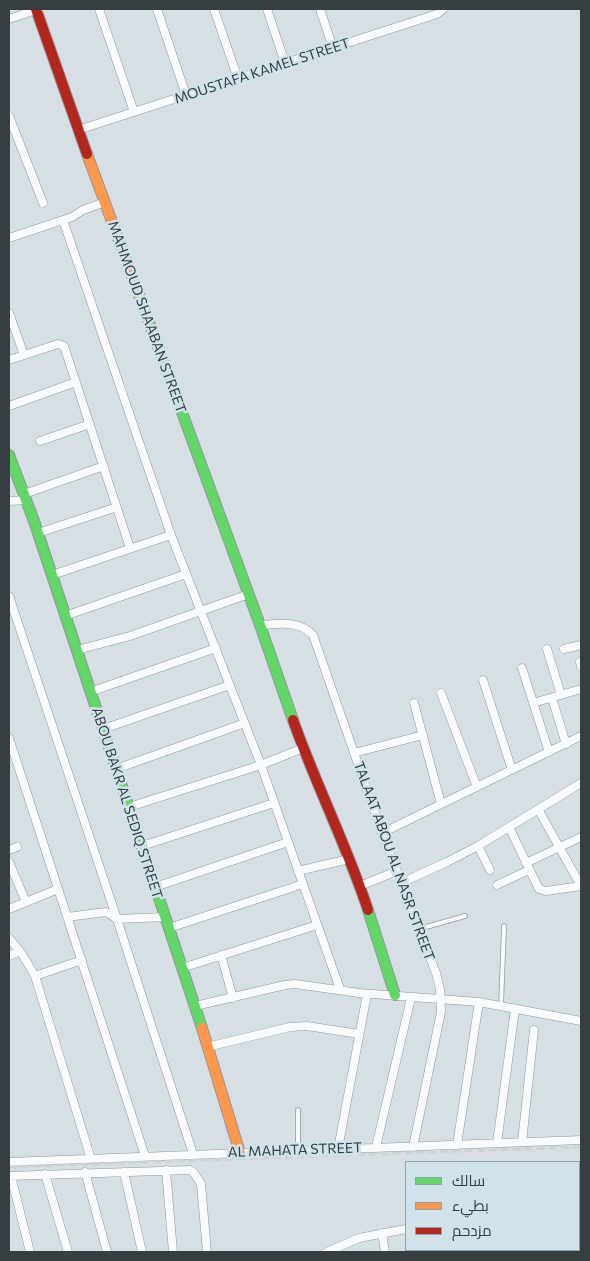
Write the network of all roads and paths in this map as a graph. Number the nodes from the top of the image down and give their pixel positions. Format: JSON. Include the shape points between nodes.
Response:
{"nodes":[{"id":1,"x":37,"y":9,"type":"edge"},
{"id":2,"x":99,"y":9,"type":"edge"},
{"id":3,"x":157,"y":9,"type":"edge"},
{"id":4,"x":214,"y":9,"type":"edge"},
{"id":5,"x":267,"y":9,"type":"edge"},
{"id":6,"x":320,"y":9,"type":"edge"},
{"id":7,"x":444,"y":9,"type":"edge"},
{"id":8,"x":9,"y":19,"type":"edge"},
{"id":9,"x":333,"y":48,"type":"junction"},
{"id":10,"x":285,"y":63,"type":"junction"},
{"id":11,"x":238,"y":79,"type":"junction"},
{"id":12,"x":186,"y":95,"type":"junction"},
{"id":13,"x":134,"y":112,"type":"junction"},
{"id":14,"x":9,"y":116,"type":"edge"},
{"id":15,"x":78,"y":130,"type":"junction"},
{"id":16,"x":12,"y":131,"type":"edge"},
{"id":17,"x":105,"y":202,"type":"junction"},
{"id":18,"x":43,"y":203,"type":"dead end"},
{"id":19,"x":63,"y":220,"type":"junction"},
{"id":20,"x":9,"y":238,"type":"edge"},
{"id":21,"x":9,"y":313,"type":"edge"},
{"id":22,"x":24,"y":355,"type":"junction"},
{"id":23,"x":9,"y":360,"type":"edge"},
{"id":24,"x":76,"y":382,"type":"junction"},
{"id":25,"x":9,"y":406,"type":"edge"},
{"id":26,"x":90,"y":424,"type":"junction"},
{"id":27,"x":40,"y":441,"type":"dead end"},
{"id":28,"x":9,"y":455,"type":"edge"},
{"id":29,"x":11,"y":466,"type":"edge"},
{"id":30,"x":104,"y":466,"type":"junction"},
{"id":31,"x":25,"y":497,"type":"junction"},
{"id":32,"x":9,"y":501,"type":"edge"},
{"id":33,"x":117,"y":507,"type":"junction"},
{"id":34,"x":38,"y":533,"type":"junction"},
{"id":35,"x":171,"y":534,"type":"junction"},
{"id":36,"x":130,"y":548,"type":"junction"},
{"id":37,"x":186,"y":574,"type":"junction"},
{"id":38,"x":52,"y":575,"type":"junction"},
{"id":39,"x":249,"y":594,"type":"junction"},
{"id":40,"x":9,"y":596,"type":"edge"},
{"id":41,"x":202,"y":610,"type":"junction"},
{"id":42,"x":65,"y":616,"type":"junction"},
{"id":43,"x":260,"y":625,"type":"junction"},
{"id":44,"x":581,"y":644,"type":"edge"},
{"id":45,"x":216,"y":648,"type":"junction"},
{"id":46,"x":546,"y":649,"type":"dead end"},
{"id":47,"x":564,"y":649,"type":"dead end"},
{"id":48,"x":76,"y":650,"type":"junction"},
{"id":49,"x":522,"y":668,"type":"dead end"},
{"id":50,"x":483,"y":680,"type":"dead end"},
{"id":51,"x":230,"y":685,"type":"junction"},
{"id":52,"x":581,"y":689,"type":"edge"},
{"id":53,"x":90,"y":692,"type":"junction"},
{"id":54,"x":441,"y":693,"type":"dead end"},
{"id":55,"x":561,"y":695,"type":"junction"},
{"id":56,"x":552,"y":698,"type":"junction"},
{"id":57,"x":414,"y":703,"type":"dead end"},
{"id":58,"x":533,"y":703,"type":"junction"},
{"id":59,"x":245,"y":723,"type":"junction"},
{"id":60,"x":103,"y":729,"type":"junction"},
{"id":61,"x":423,"y":735,"type":"junction"},
{"id":62,"x":581,"y":736,"type":"edge"},
{"id":63,"x":9,"y":738,"type":"edge"},
{"id":64,"x":566,"y":744,"type":"junction"},
{"id":65,"x":303,"y":748,"type":"junction"},
{"id":66,"x":549,"y":752,"type":"junction"},
{"id":67,"x":354,"y":753,"type":"junction"},
{"id":68,"x":261,"y":765,"type":"junction"},
{"id":69,"x":116,"y":769,"type":"junction"},
{"id":70,"x":512,"y":770,"type":"junction"},
{"id":71,"x":581,"y":783,"type":"edge"},
{"id":72,"x":477,"y":787,"type":"junction"},
{"id":73,"x":274,"y":803,"type":"junction"},
{"id":74,"x":441,"y":804,"type":"junction"},
{"id":75,"x":129,"y":807,"type":"junction"},
{"id":76,"x":538,"y":809,"type":"junction"},
{"id":77,"x":508,"y":827,"type":"junction"},
{"id":78,"x":382,"y":833,"type":"junction"},
{"id":79,"x":581,"y":837,"type":"edge"},
{"id":80,"x":288,"y":842,"type":"junction"},
{"id":81,"x":142,"y":846,"type":"junction"},
{"id":82,"x":478,"y":846,"type":"junction"},
{"id":83,"x":17,"y":847,"type":"dead end"},
{"id":84,"x":559,"y":847,"type":"junction"},
{"id":85,"x":9,"y":850,"type":"edge"},
{"id":86,"x":349,"y":859,"type":"junction"},
{"id":87,"x":9,"y":862,"type":"edge"},
{"id":88,"x":527,"y":867,"type":"junction"},
{"id":89,"x":490,"y":870,"type":"dead end"},
{"id":90,"x":298,"y":871,"type":"junction"},
{"id":91,"x":396,"y":871,"type":"junction"},
{"id":92,"x":578,"y":875,"type":"edge"},
{"id":93,"x":401,"y":883,"type":"junction"},
{"id":94,"x":303,"y":884,"type":"junction"},
{"id":95,"x":497,"y":885,"type":"dead end"},
{"id":96,"x":360,"y":886,"type":"junction"},
{"id":97,"x":581,"y":886,"type":"edge"},
{"id":98,"x":155,"y":887,"type":"junction"},
{"id":99,"x":58,"y":889,"type":"junction"},
{"id":100,"x":26,"y":902,"type":"junction"},
{"id":101,"x":9,"y":909,"type":"edge"},
{"id":102,"x":465,"y":916,"type":"dead end"},
{"id":103,"x":67,"y":917,"type":"junction"},
{"id":104,"x":165,"y":917,"type":"junction"},
{"id":105,"x":117,"y":919,"type":"junction"},
{"id":106,"x":318,"y":925,"type":"junction"},
{"id":107,"x":504,"y":926,"type":"dead end"},
{"id":108,"x":169,"y":928,"type":"junction"},
{"id":109,"x":419,"y":929,"type":"junction"},
{"id":110,"x":9,"y":938,"type":"edge"},
{"id":111,"x":20,"y":951,"type":"junction"},
{"id":112,"x":221,"y":955,"type":"junction"},
{"id":113,"x":9,"y":956,"type":"edge"},
{"id":114,"x":82,"y":960,"type":"junction"},
{"id":115,"x":182,"y":968,"type":"junction"},
{"id":116,"x":36,"y":976,"type":"junction"},
{"id":117,"x":340,"y":990,"type":"junction"},
{"id":118,"x":367,"y":994,"type":"junction"},
{"id":119,"x":395,"y":995,"type":"junction"},
{"id":120,"x":233,"y":998,"type":"junction"},
{"id":121,"x":411,"y":998,"type":"junction"},
{"id":122,"x":442,"y":999,"type":"junction"},
{"id":123,"x":479,"y":1002,"type":"junction"},
{"id":124,"x":195,"y":1006,"type":"junction"},
{"id":125,"x":501,"y":1007,"type":"junction"},
{"id":126,"x":515,"y":1009,"type":"junction"},
{"id":127,"x":581,"y":1021,"type":"edge"},
{"id":128,"x":534,"y":1030,"type":"dead end"},
{"id":129,"x":359,"y":1034,"type":"junction"},
{"id":130,"x":207,"y":1046,"type":"junction"},
{"id":131,"x":298,"y":1110,"type":"dead end"},
{"id":132,"x":581,"y":1140,"type":"edge"},
{"id":133,"x":522,"y":1142,"type":"junction"},
{"id":134,"x":497,"y":1143,"type":"junction"},
{"id":135,"x":457,"y":1145,"type":"junction"},
{"id":136,"x":413,"y":1146,"type":"junction"},
{"id":137,"x":376,"y":1147,"type":"junction"},
{"id":138,"x":338,"y":1149,"type":"junction"},
{"id":139,"x":298,"y":1151,"type":"junction"},
{"id":140,"x":240,"y":1153,"type":"junction"},
{"id":141,"x":193,"y":1154,"type":"junction"},
{"id":142,"x":145,"y":1156,"type":"junction"},
{"id":143,"x":91,"y":1159,"type":"junction"},
{"id":144,"x":9,"y":1162,"type":"edge"},
{"id":145,"x":166,"y":1170,"type":"junction"},
{"id":146,"x":85,"y":1172,"type":"junction"},
{"id":147,"x":124,"y":1172,"type":"junction"},
{"id":148,"x":45,"y":1174,"type":"junction"},
{"id":149,"x":10,"y":1176,"type":"edge"},
{"id":150,"x":405,"y":1229,"type":"edge"},
{"id":151,"x":382,"y":1233,"type":"junction"},
{"id":152,"x":345,"y":1248,"type":"edge"},
{"id":153,"x":30,"y":1252,"type":"edge"},
{"id":154,"x":68,"y":1252,"type":"edge"},
{"id":155,"x":107,"y":1252,"type":"edge"},
{"id":156,"x":142,"y":1252,"type":"edge"},
{"id":157,"x":173,"y":1252,"type":"edge"},
{"id":158,"x":208,"y":1252,"type":"edge"},
{"id":159,"x":327,"y":1252,"type":"edge"},
{"id":160,"x":385,"y":1252,"type":"edge"}],
"edges":[{"from":1,"to":8,"type":"street"},
{"from":1,"to":15,"type":"street","name":"MAHMOUD SHAABAN STREET"},
{"from":2,"to":13,"type":"street"},
{"from":3,"to":12,"type":"street"},
{"from":4,"to":11,"type":"street"},
{"from":5,"to":10,"type":"street"},
{"from":6,"to":9,"type":"street"},
{"from":7,"to":9,"type":"street","name":"MOUSTAFA KAMEL STREET"},
{"from":9,"to":10,"type":"street","name":"MOUSTAFA KAMEL STREET"},
{"from":10,"to":11,"type":"street","name":"MOUSTAFA KAMEL STREET"},
{"from":11,"to":12,"type":"street","name":"MOUSTAFA KAMEL STREET"},
{"from":12,"to":13,"type":"street","name":"MOUSTAFA KAMEL STREET"},
{"from":13,"to":15,"type":"street","name":"MOUSTAFA KAMEL STREET"},
{"from":14,"to":16,"type":"street"},
{"from":15,"to":17,"type":"street","name":"MAHMOUD SHAABAN STREET"},
{"from":16,"to":18,"type":"street"},
{"from":17,"to":19,"type":"street"},
{"from":17,"to":39,"type":"street","name":"MAHMOUD SHAABAN STREET"},
{"from":19,"to":20,"type":"street"},
{"from":19,"to":35,"type":"street"},
{"from":21,"to":22,"type":"street"},
{"from":22,"to":23,"type":"street"},
{"from":22,"to":24,"type":"street","via":[[61,344]]},
{"from":24,"to":25,"type":"street"},
{"from":24,"to":26,"type":"street"},
{"from":26,"to":27,"type":"street"},
{"from":26,"to":30,"type":"street"},
{"from":28,"to":29,"type":"street","name":"ABOU BAKR AL SEDIQ STREET"},
{"from":29,"to":31,"type":"street","name":"ABOU BAKR AL SEDIQ STREET"},
{"from":30,"to":31,"type":"street"},
{"from":30,"to":33,"type":"street"},
{"from":31,"to":32,"type":"street"},
{"from":31,"to":34,"type":"street","name":"ABOU BAKR AL SEDIQ STREET"},
{"from":33,"to":34,"type":"street"},
{"from":33,"to":36,"type":"street"},
{"from":34,"to":38,"type":"street","name":"ABOU BAKR AL SEDIQ STREET"},
{"from":35,"to":36,"type":"street"},
{"from":35,"to":37,"type":"street"},
{"from":36,"to":38,"type":"street"},
{"from":37,"to":41,"type":"street"},
{"from":37,"to":42,"type":"street"},
{"from":38,"to":42,"type":"street","name":"ABOU BAKR AL SEDIQ STREET"},
{"from":39,"to":41,"type":"street"},
{"from":39,"to":43,"type":"street","name":"MAHMOUD SHAABAN STREET"},
{"from":40,"to":105,"type":"street"},
{"from":41,"to":45,"type":"street"},
{"from":41,"to":48,"type":"street","via":[[130,636]]},
{"from":42,"to":48,"type":"street","name":"ABOU BAKR AL SEDIQ STREET"},
{"from":43,"to":65,"type":"street","name":"MAHMOUD SHAABAN STREET"},
{"from":43,"to":67,"type":"street","name":"TALAAT ABOU AL NASR STREET","via":[[299,624],[313,635]]},
{"from":44,"to":47,"type":"street"},
{"from":45,"to":51,"type":"street"},
{"from":45,"to":53,"type":"street"},
{"from":46,"to":55,"type":"street"},
{"from":48,"to":53,"type":"street","name":"ABOU BAKR AL SEDIQ STREET"},
{"from":49,"to":58,"type":"street"},
{"from":50,"to":70,"type":"street"},
{"from":51,"to":59,"type":"street"},
{"from":51,"to":60,"type":"street"},
{"from":52,"to":55,"type":"street"},
{"from":53,"to":60,"type":"street","name":"ABOU BAKR AL SEDIQ STREET"},
{"from":54,"to":72,"type":"street"},
{"from":55,"to":56,"type":"street"},
{"from":56,"to":58,"type":"street"},
{"from":56,"to":64,"type":"street"},
{"from":57,"to":61,"type":"street"},
{"from":58,"to":66,"type":"street"},
{"from":59,"to":68,"type":"street"},
{"from":59,"to":69,"type":"street"},
{"from":60,"to":69,"type":"street","name":"ABOU BAKR AL SEDIQ STREET"},
{"from":61,"to":67,"type":"street"},
{"from":61,"to":74,"type":"street"},
{"from":62,"to":64,"type":"street"},
{"from":63,"to":99,"type":"street"},
{"from":64,"to":66,"type":"street"},
{"from":65,"to":68,"type":"street"},
{"from":65,"to":86,"type":"street","name":"MAHMOUD SHAABAN STREET"},
{"from":66,"to":70,"type":"street"},
{"from":67,"to":78,"type":"street","name":"TALAAT ABOU AL NASR STREET"},
{"from":68,"to":73,"type":"street"},
{"from":68,"to":75,"type":"street"},
{"from":69,"to":75,"type":"street","name":"ABOU BAKR AL SEDIQ STREET"},
{"from":70,"to":72,"type":"street"},
{"from":71,"to":76,"type":"street"},
{"from":72,"to":74,"type":"street"},
{"from":73,"to":80,"type":"street"},
{"from":73,"to":81,"type":"street"},
{"from":74,"to":78,"type":"street"},
{"from":75,"to":81,"type":"street","name":"ABOU BAKR AL SEDIQ STREET"},
{"from":76,"to":77,"type":"street"},
{"from":76,"to":84,"type":"street"},
{"from":77,"to":82,"type":"street"},
{"from":77,"to":88,"type":"street"},
{"from":78,"to":91,"type":"street","name":"TALAAT ABOU AL NASR STREET"},
{"from":79,"to":84,"type":"street"},
{"from":80,"to":90,"type":"street"},
{"from":80,"to":98,"type":"street"},
{"from":81,"to":98,"type":"street","name":"ABOU BAKR AL SEDIQ STREET"},
{"from":82,"to":89,"type":"street"},
{"from":82,"to":93,"type":"street"},
{"from":83,"to":85,"type":"street"},
{"from":84,"to":88,"type":"street"},
{"from":84,"to":92,"type":"street"},
{"from":86,"to":90,"type":"street"},
{"from":86,"to":96,"type":"street","name":"MAHMOUD SHAABAN STREET"},
{"from":87,"to":100,"type":"street"},
{"from":88,"to":95,"type":"street"},
{"from":88,"to":97,"type":"street","via":[[542,891]]},
{"from":90,"to":94,"type":"street"},
{"from":91,"to":93,"type":"street","name":"TALAAT ABOU AL NASR STREET"},
{"from":91,"to":96,"type":"street"},
{"from":92,"to":97,"type":"street"},
{"from":93,"to":109,"type":"street","name":"TALAAT ABOU AL NASR STREET"},
{"from":94,"to":106,"type":"street"},
{"from":94,"to":108,"type":"street"},
{"from":96,"to":119,"type":"street","name":"MAHMOUD SHAABAN STREET"},
{"from":98,"to":104,"type":"street","name":"ABOU BAKR AL SEDIQ STREET"},
{"from":99,"to":100,"type":"street"},
{"from":99,"to":103,"type":"street"},
{"from":100,"to":101,"type":"street"},
{"from":102,"to":109,"type":"lane"},
{"from":103,"to":105,"type":"street","via":[[106,912]]},
{"from":103,"to":114,"type":"street"},
{"from":104,"to":105,"type":"street"},
{"from":104,"to":108,"type":"street","name":"ABOU BAKR AL SEDIQ STREET"},
{"from":105,"to":141,"type":"street"},
{"from":106,"to":112,"type":"street"},
{"from":106,"to":117,"type":"street"},
{"from":107,"to":125,"type":"lane"},
{"from":108,"to":115,"type":"street","name":"ABOU BAKR AL SEDIQ STREET"},
{"from":109,"to":122,"type":"street","name":"TALAAT ABOU AL NASR STREET","via":[[436,972]]},
{"from":110,"to":111,"type":"street"},
{"from":111,"to":113,"type":"street"},
{"from":111,"to":116,"type":"street"},
{"from":112,"to":115,"type":"street"},
{"from":112,"to":120,"type":"street"},
{"from":114,"to":116,"type":"street"},
{"from":114,"to":142,"type":"street"},
{"from":115,"to":124,"type":"street","name":"ABOU BAKR AL SEDIQ STREET"},
{"from":116,"to":143,"type":"street"},
{"from":117,"to":118,"type":"street"},
{"from":117,"to":120,"type":"street","via":[[285,984]]},
{"from":118,"to":119,"type":"street"},
{"from":118,"to":129,"type":"street"},
{"from":119,"to":121,"type":"street"},
{"from":120,"to":124,"type":"street"},
{"from":121,"to":122,"type":"street"},
{"from":121,"to":137,"type":"street"},
{"from":122,"to":123,"type":"street"},
{"from":122,"to":136,"type":"street","name":"TALAAT ABOU AL NASR STREET"},
{"from":123,"to":125,"type":"street"},
{"from":123,"to":135,"type":"street"},
{"from":124,"to":130,"type":"street","name":"ABOU BAKR AL SEDIQ STREET"},
{"from":125,"to":126,"type":"street"},
{"from":126,"to":127,"type":"street"},
{"from":126,"to":134,"type":"street"},
{"from":128,"to":133,"type":"street"},
{"from":129,"to":130,"type":"street","via":[[308,1026],[290,1027]]},
{"from":129,"to":138,"type":"street"},
{"from":130,"to":140,"type":"street","name":"ABOU BAKR AL SEDIQ STREET"},
{"from":131,"to":139,"type":"lane"},
{"from":132,"to":133,"type":"street","name":"AL MAHATA STREET"},
{"from":133,"to":134,"type":"street","name":"AL MAHATA STREET"},
{"from":134,"to":135,"type":"street","name":"AL MAHATA STREET"},
{"from":135,"to":136,"type":"street","name":"AL MAHATA STREET"},
{"from":136,"to":137,"type":"street","name":"AL MAHATA STREET"},
{"from":137,"to":138,"type":"street","name":"AL MAHATA STREET"},
{"from":138,"to":139,"type":"street","name":"AL MAHATA STREET"},
{"from":139,"to":140,"type":"street","name":"AL MAHATA STREET"},
{"from":140,"to":141,"type":"street","name":"AL MAHATA STREET"},
{"from":141,"to":142,"type":"street","name":"AL MAHATA STREET"},
{"from":142,"to":143,"type":"street","name":"AL MAHATA STREET"},
{"from":143,"to":144,"type":"street","name":"AL MAHATA STREET"},
{"from":145,"to":147,"type":"street"},
{"from":145,"to":157,"type":"street"},
{"from":145,"to":158,"type":"street","via":[[190,1170],[198,1178]]},
{"from":146,"to":147,"type":"street"},
{"from":146,"to":148,"type":"street"},
{"from":146,"to":155,"type":"street"},
{"from":147,"to":156,"type":"street"},
{"from":148,"to":149,"type":"street"},
{"from":148,"to":154,"type":"street"},
{"from":149,"to":153,"type":"street"},
{"from":150,"to":151,"type":"street"},
{"from":151,"to":152,"type":"street","via":[[359,1238]]},
{"from":151,"to":160,"type":"street"},
{"from":152,"to":159,"type":"street"}]}
